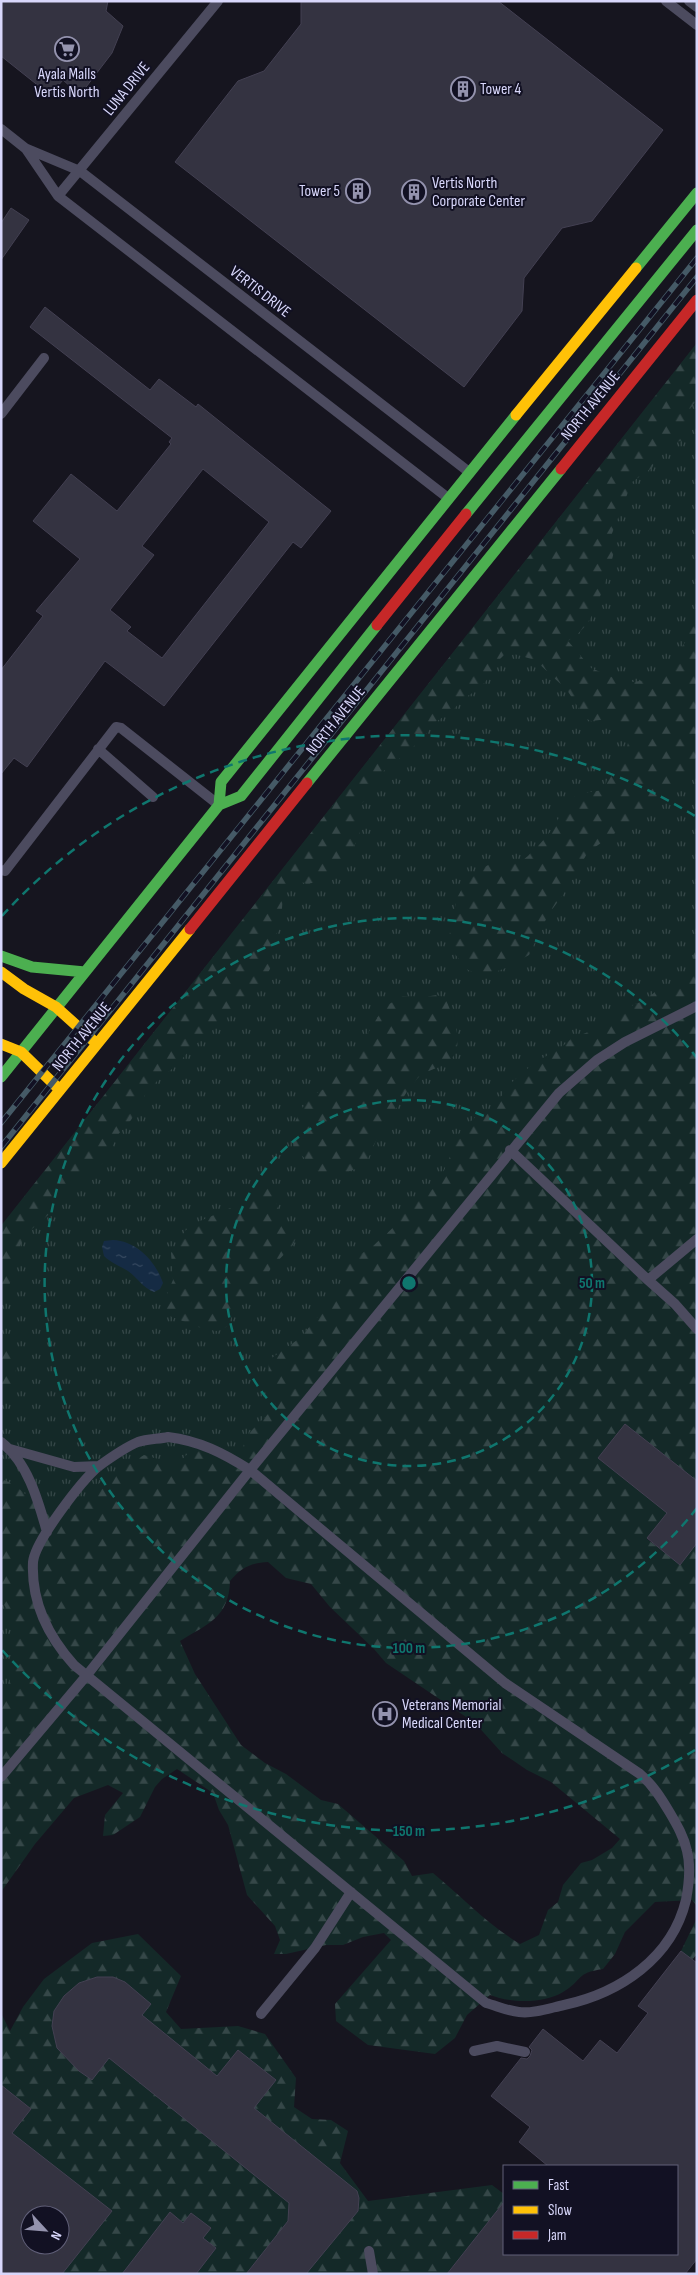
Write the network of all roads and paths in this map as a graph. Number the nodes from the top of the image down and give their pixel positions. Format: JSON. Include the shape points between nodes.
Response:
{"nodes":[{"id":1,"x":218,"y":1,"type":"edge"},
{"id":2,"x":666,"y":1,"type":"edge"},
{"id":3,"x":689,"y":1,"type":"edge"},
{"id":4,"x":697,"y":7,"type":"edge"},
{"id":5,"x":697,"y":25,"type":"edge"},
{"id":6,"x":1,"y":129,"type":"edge"},
{"id":7,"x":25,"y":148,"type":"junction"},
{"id":8,"x":80,"y":171,"type":"junction"},
{"id":9,"x":697,"y":193,"type":"edge"},
{"id":10,"x":58,"y":196,"type":"junction"},
{"id":11,"x":697,"y":230,"type":"edge"},
{"id":12,"x":697,"y":300,"type":"edge"},
{"id":13,"x":44,"y":358,"type":"dead end"},
{"id":14,"x":1,"y":414,"type":"edge"},
{"id":15,"x":504,"y":469,"type":"junction"},
{"id":16,"x":470,"y":473,"type":"junction"},
{"id":17,"x":448,"y":498,"type":"junction"},
{"id":18,"x":439,"y":547,"type":"junction"},
{"id":19,"x":98,"y":749,"type":"junction"},
{"id":20,"x":153,"y":796,"type":"dead end"},
{"id":21,"x":219,"y":805,"type":"junction"},
{"id":22,"x":1,"y":870,"type":"edge"},
{"id":23,"x":1,"y":956,"type":"edge"},
{"id":24,"x":1,"y":972,"type":"edge"},
{"id":25,"x":85,"y":972,"type":"junction"},
{"id":26,"x":697,"y":1006,"type":"edge"},
{"id":27,"x":56,"y":1008,"type":"junction"},
{"id":28,"x":1,"y":1044,"type":"edge"},
{"id":29,"x":97,"y":1044,"type":"junction"},
{"id":30,"x":21,"y":1052,"type":"junction"},
{"id":31,"x":1,"y":1077,"type":"edge"},
{"id":32,"x":60,"y":1090,"type":"junction"},
{"id":33,"x":510,"y":1150,"type":"junction"},
{"id":34,"x":1,"y":1163,"type":"edge"},
{"id":35,"x":697,"y":1239,"type":"edge"},
{"id":36,"x":648,"y":1280,"type":"junction"},
{"id":37,"x":697,"y":1329,"type":"edge"},
{"id":38,"x":5,"y":1445,"type":"edge"},
{"id":39,"x":99,"y":1466,"type":"junction"},
{"id":40,"x":250,"y":1470,"type":"junction"},
{"id":41,"x":47,"y":1532,"type":"junction"},
{"id":42,"x":86,"y":1675,"type":"junction"},
{"id":43,"x":1,"y":1777,"type":"edge"},
{"id":44,"x":350,"y":1892,"type":"junction"},
{"id":45,"x":261,"y":2014,"type":"dead end"},
{"id":46,"x":474,"y":2051,"type":"dead end"},
{"id":47,"x":525,"y":2052,"type":"dead end"},
{"id":48,"x":369,"y":2251,"type":"dead end"},
{"id":49,"x":372,"y":2274,"type":"edge"}],
"edges":[{"from":1,"to":8,"type":"lane","name":"LUNA DRIVE"},
{"from":2,"to":5,"type":"lane"},
{"from":3,"to":4,"type":"lane"},
{"from":6,"to":7,"type":"lane","name":"VERTIS DRIVE"},
{"from":7,"to":8,"type":"lane","name":"VERTIS DRIVE"},
{"from":7,"to":10,"type":"lane","name":"VERTIS DRIVE"},
{"from":8,"to":10,"type":"lane","name":"LUNA DRIVE"},
{"from":8,"to":16,"type":"lane","name":"VERTIS DRIVE"},
{"from":9,"to":16,"type":"main road"},
{"from":10,"to":17,"type":"lane","name":"VERTIS DRIVE"},
{"from":11,"to":15,"type":"main road","name":"NORTH AVENUE"},
{"from":12,"to":29,"type":"main road","name":"NORTH AVENUE"},
{"from":13,"to":14,"type":"lane"},
{"from":15,"to":16,"type":"main road"},
{"from":15,"to":18,"type":"main road","name":"NORTH AVENUE"},
{"from":16,"to":17,"type":"main road"},
{"from":17,"to":18,"type":"main road"},
{"from":17,"to":21,"type":"main road","via":[[221,782]]},
{"from":18,"to":21,"type":"main road","name":"NORTH AVENUE","via":[[241,796]]},
{"from":19,"to":20,"type":"lane"},
{"from":19,"to":21,"type":"lane","via":[[112,730],[121,728]]},
{"from":19,"to":22,"type":"lane","via":[[5,871]]},
{"from":21,"to":25,"type":"main road","name":"NORTH AVENUE"},
{"from":23,"to":25,"type":"main road","via":[[32,967]]},
{"from":24,"to":27,"type":"main road"},
{"from":25,"to":27,"type":"main road","name":"NORTH AVENUE"},
{"from":26,"to":33,"type":"lane","via":[[596,1060],[559,1092]]},
{"from":27,"to":29,"type":"main road"},
{"from":27,"to":30,"type":"main road","name":"NORTH AVENUE"},
{"from":28,"to":30,"type":"main road"},
{"from":29,"to":32,"type":"main road","name":"NORTH AVENUE"},
{"from":30,"to":31,"type":"main road","name":"NORTH AVENUE"},
{"from":30,"to":32,"type":"main road"},
{"from":32,"to":34,"type":"main road","name":"NORTH AVENUE"},
{"from":33,"to":36,"type":"lane"},
{"from":33,"to":40,"type":"lane"},
{"from":35,"to":36,"type":"lane"},
{"from":36,"to":37,"type":"lane"},
{"from":38,"to":39,"type":"lane","via":[[74,1467]]},
{"from":38,"to":41,"type":"lane","via":[[36,1490]]},
{"from":39,"to":40,"type":"lane","via":[[138,1442],[168,1437],[214,1448]]},
{"from":39,"to":41,"type":"lane"},
{"from":40,"to":42,"type":"lane"},
{"from":40,"to":44,"type":"lane","via":[[505,1683],[653,1785],[682,1835],[688,1852],[689,1872],[683,1910],[676,1928],[666,1945],[639,1973],[622,1984],[578,2002],[520,2013],[486,2003]]},
{"from":41,"to":42,"type":"lane","via":[[34,1560],[33,1577],[39,1610],[53,1640]]},
{"from":42,"to":43,"type":"lane"},
{"from":42,"to":44,"type":"lane"},
{"from":44,"to":45,"type":"lane","via":[[315,1948]]},
{"from":46,"to":47,"type":"lane","via":[[497,2046]]},
{"from":48,"to":49,"type":"lane"}]}
